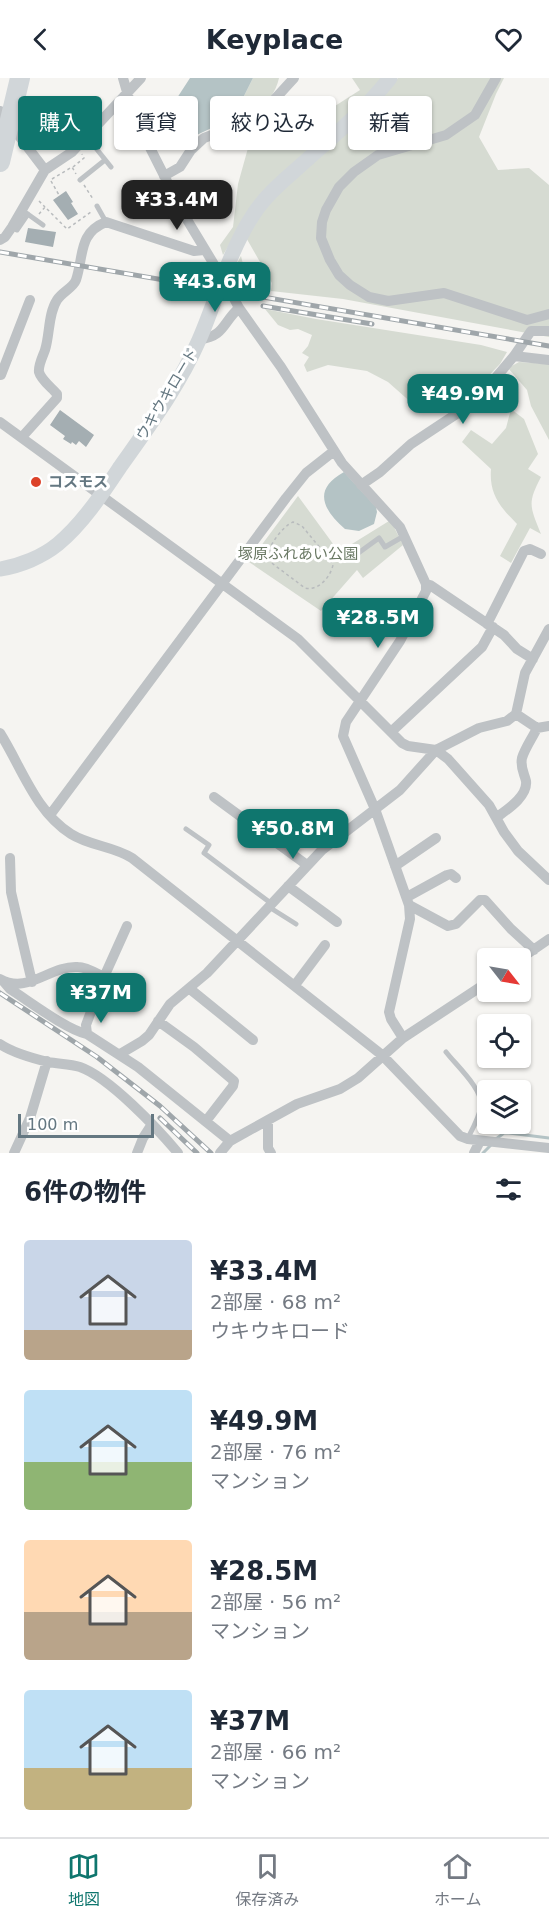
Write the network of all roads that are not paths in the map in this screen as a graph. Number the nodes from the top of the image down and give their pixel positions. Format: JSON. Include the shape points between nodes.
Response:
{"nodes":[{"id":1,"x":20,"y":78,"type":"edge"},
{"id":2,"x":123,"y":78,"type":"edge"},
{"id":3,"x":141,"y":78,"type":"edge"},
{"id":4,"x":294,"y":78,"type":"edge"},
{"id":5,"x":390,"y":78,"type":"edge"},
{"id":6,"x":496,"y":78,"type":"edge"},
{"id":7,"x":127,"y":93,"type":"junction"},
{"id":8,"x":4,"y":117,"type":"edge"},
{"id":9,"x":102,"y":120,"type":"edge"},
{"id":10,"x":74,"y":150,"type":"edge"},
{"id":11,"x":97,"y":150,"type":"edge"},
{"id":12,"x":105,"y":160,"type":"junction"},
{"id":13,"x":0,"y":162,"type":"edge"},
{"id":14,"x":111,"y":167,"type":"dead end"},
{"id":15,"x":48,"y":175,"type":"junction"},
{"id":16,"x":164,"y":176,"type":"junction"},
{"id":17,"x":80,"y":180,"type":"road end"},
{"id":18,"x":97,"y":206,"type":"road end"},
{"id":19,"x":25,"y":212,"type":"junction"},
{"id":20,"x":106,"y":222,"type":"junction"},
{"id":21,"x":43,"y":225,"type":"dead end"},
{"id":22,"x":0,"y":240,"type":"edge"},
{"id":23,"x":204,"y":250,"type":"junction"},
{"id":24,"x":218,"y":271,"type":"dead end"},
{"id":25,"x":226,"y":283,"type":"dead end"},
{"id":26,"x":30,"y":300,"type":"dead end"},
{"id":27,"x":239,"y":308,"type":"junction"},
{"id":28,"x":549,"y":314,"type":"edge"},
{"id":29,"x":549,"y":331,"type":"edge"},
{"id":30,"x":200,"y":339,"type":"junction"},
{"id":31,"x":5,"y":346,"type":"edge"},
{"id":32,"x":514,"y":356,"type":"junction"},
{"id":33,"x":549,"y":360,"type":"edge"},
{"id":34,"x":1,"y":375,"type":"edge"},
{"id":35,"x":0,"y":422,"type":"edge"},
{"id":36,"x":22,"y":437,"type":"junction"},
{"id":37,"x":334,"y":451,"type":"junction"},
{"id":38,"x":361,"y":486,"type":"junction"},
{"id":39,"x":100,"y":496,"type":"junction"},
{"id":40,"x":404,"y":536,"type":"junction"},
{"id":41,"x":357,"y":554,"type":"road end"},
{"id":42,"x":540,"y":554,"type":"dead end"},
{"id":43,"x":0,"y":569,"type":"edge"},
{"id":44,"x":222,"y":584,"type":"junction"},
{"id":45,"x":426,"y":584,"type":"junction"},
{"id":46,"x":490,"y":626,"type":"junction"},
{"id":47,"x":549,"y":629,"type":"edge"},
{"id":48,"x":533,"y":659,"type":"junction"},
{"id":49,"x":361,"y":703,"type":"junction"},
{"id":50,"x":516,"y":714,"type":"junction"},
{"id":51,"x":549,"y":726,"type":"edge"},
{"id":52,"x":537,"y":728,"type":"junction"},
{"id":53,"x":391,"y":732,"type":"junction"},
{"id":54,"x":0,"y":733,"type":"edge"},
{"id":55,"x":436,"y":750,"type":"junction"},
{"id":56,"x":214,"y":796,"type":"dead end"},
{"id":57,"x":375,"y":809,"type":"junction"},
{"id":58,"x":50,"y":815,"type":"junction"},
{"id":59,"x":497,"y":817,"type":"junction"},
{"id":60,"x":186,"y":829,"type":"dead end"},
{"id":61,"x":436,"y":838,"type":"dead end"},
{"id":62,"x":10,"y":858,"type":"dead end"},
{"id":63,"x":307,"y":865,"type":"junction"},
{"id":64,"x":395,"y":866,"type":"junction"},
{"id":65,"x":456,"y":878,"type":"dead end"},
{"id":66,"x":549,"y":880,"type":"edge"},
{"id":67,"x":288,"y":886,"type":"junction"},
{"id":68,"x":6,"y":891,"type":"edge"},
{"id":69,"x":408,"y":901,"type":"junction"},
{"id":70,"x":270,"y":905,"type":"junction"},
{"id":71,"x":337,"y":922,"type":"dead end"},
{"id":72,"x":296,"y":924,"type":"dead end"},
{"id":73,"x":127,"y":926,"type":"dead end"},
{"id":74,"x":549,"y":939,"type":"edge"},
{"id":75,"x":237,"y":940,"type":"junction"},
{"id":76,"x":325,"y":945,"type":"dead end"},
{"id":77,"x":534,"y":950,"type":"junction"},
{"id":78,"x":531,"y":952,"type":"edge"},
{"id":79,"x":104,"y":977,"type":"junction"},
{"id":80,"x":2,"y":980,"type":"edge"},
{"id":81,"x":32,"y":982,"type":"junction"},
{"id":82,"x":295,"y":985,"type":"junction"},
{"id":83,"x":190,"y":989,"type":"junction"},
{"id":84,"x":477,"y":989,"type":"edge"},
{"id":85,"x":158,"y":1021,"type":"junction"},
{"id":86,"x":87,"y":1034,"type":"junction"},
{"id":87,"x":403,"y":1038,"type":"junction"},
{"id":88,"x":253,"y":1040,"type":"dead end"},
{"id":89,"x":1,"y":1049,"type":"edge"},
{"id":90,"x":446,"y":1052,"type":"dead end"},
{"id":91,"x":120,"y":1054,"type":"junction"},
{"id":92,"x":382,"y":1055,"type":"junction"},
{"id":93,"x":47,"y":1061,"type":"junction"},
{"id":94,"x":268,"y":1120,"type":"junction"},
{"id":95,"x":206,"y":1121,"type":"junction"},
{"id":96,"x":152,"y":1124,"type":"junction"},
{"id":97,"x":468,"y":1139,"type":"junction"},
{"id":98,"x":230,"y":1141,"type":"junction"},
{"id":99,"x":485,"y":1141,"type":"junction"},
{"id":100,"x":549,"y":1148,"type":"edge"},
{"id":101,"x":14,"y":1153,"type":"edge"},
{"id":102,"x":137,"y":1153,"type":"edge"},
{"id":103,"x":178,"y":1153,"type":"edge"},
{"id":104,"x":220,"y":1153,"type":"edge"},
{"id":105,"x":271,"y":1153,"type":"edge"},
{"id":106,"x":474,"y":1153,"type":"edge"}],
"edges":[{"from":1,"to":8,"type":"highway"},
{"from":2,"to":7,"type":"street"},
{"from":3,"to":7,"type":"street"},
{"from":4,"to":16,"type":"street","via":[[251,125],[204,138],[180,166]]},
{"from":5,"to":30,"type":"street","name":"ウキウキロード","via":[[257,210],[227,269]]},
{"from":6,"to":28,"type":"street","via":[[475,115],[446,135],[378,155],[354,172],[339,187],[326,210],[321,238],[339,275],[369,297],[388,301],[444,293],[526,320]]},
{"from":7,"to":9,"type":"street"},
{"from":7,"to":16,"type":"street"},
{"from":8,"to":13,"type":"highway"},
{"from":8,"to":15,"type":"street"},
{"from":10,"to":15,"type":"street"},
{"from":11,"to":12,"type":"lane"},
{"from":12,"to":14,"type":"lane"},
{"from":12,"to":17,"type":"lane"},
{"from":15,"to":19,"type":"street"},
{"from":16,"to":23,"type":"street"},
{"from":18,"to":20,"type":"lane"},
{"from":19,"to":21,"type":"lane"},
{"from":19,"to":22,"type":"street"},
{"from":20,"to":23,"type":"street","via":[[194,251]]},
{"from":20,"to":36,"type":"street","via":[[90,231],[75,283],[62,293],[52,315],[39,371],[57,398]]},
{"from":23,"to":24,"type":"street"},
{"from":25,"to":27,"type":"street"},
{"from":26,"to":31,"type":"street"},
{"from":27,"to":30,"type":"street","via":[[218,334]]},
{"from":27,"to":37,"type":"street"},
{"from":29,"to":32,"type":"street","via":[[531,331]]},
{"from":30,"to":39,"type":"street","name":"ウキウキロード","via":[[163,407]]},
{"from":31,"to":34,"type":"street"},
{"from":32,"to":33,"type":"street"},
{"from":32,"to":38,"type":"street","via":[[476,401],[411,444]]},
{"from":35,"to":36,"type":"street"},
{"from":36,"to":39,"type":"street"},
{"from":37,"to":38,"type":"street"},
{"from":37,"to":44,"type":"street","via":[[306,473]]},
{"from":38,"to":40,"type":"street","via":[[391,516]]},
{"from":39,"to":43,"type":"street","name":"ウキウキロード","via":[[58,544],[24,563]]},
{"from":39,"to":44,"type":"street"},
{"from":40,"to":41,"type":"lane","via":[[385,547],[379,538]]},
{"from":40,"to":45,"type":"street"},
{"from":42,"to":46,"type":"street","via":[[530,549],[524,551]]},
{"from":44,"to":49,"type":"street","via":[[298,639]]},
{"from":44,"to":58,"type":"street"},
{"from":45,"to":46,"type":"street"},
{"from":45,"to":49,"type":"street","via":[[411,622]]},
{"from":46,"to":48,"type":"street"},
{"from":46,"to":53,"type":"street","via":[[482,647]]},
{"from":47,"to":48,"type":"street"},
{"from":48,"to":50,"type":"street","via":[[525,673]]},
{"from":49,"to":53,"type":"street"},
{"from":49,"to":57,"type":"street","via":[[346,722],[343,736]]},
{"from":50,"to":52,"type":"street"},
{"from":50,"to":55,"type":"street"},
{"from":51,"to":52,"type":"street"},
{"from":52,"to":59,"type":"street","via":[[523,756],[525,789]]},
{"from":53,"to":55,"type":"street","via":[[408,746]]},
{"from":54,"to":58,"type":"street","via":[[33,795]]},
{"from":55,"to":57,"type":"street","via":[[405,786]]},
{"from":55,"to":59,"type":"street","via":[[463,775]]},
{"from":56,"to":63,"type":"street"},
{"from":57,"to":63,"type":"street"},
{"from":57,"to":64,"type":"street"},
{"from":58,"to":75,"type":"street","via":[[72,835],[122,851]]},
{"from":59,"to":66,"type":"street","via":[[518,851]]},
{"from":60,"to":70,"type":"lane","via":[[209,845],[204,853]]},
{"from":61,"to":64,"type":"street"},
{"from":62,"to":68,"type":"street"},
{"from":63,"to":67,"type":"street"},
{"from":64,"to":69,"type":"street"},
{"from":65,"to":69,"type":"street","via":[[447,875]]},
{"from":67,"to":70,"type":"street"},
{"from":67,"to":71,"type":"street"},
{"from":68,"to":81,"type":"street"},
{"from":69,"to":77,"type":"street","via":[[448,926],[485,900]]},
{"from":69,"to":87,"type":"street","via":[[410,919],[389,1012]]},
{"from":70,"to":72,"type":"lane"},
{"from":70,"to":75,"type":"street"},
{"from":73,"to":79,"type":"street"},
{"from":74,"to":77,"type":"street"},
{"from":75,"to":82,"type":"street"},
{"from":75,"to":83,"type":"street"},
{"from":76,"to":82,"type":"street"},
{"from":77,"to":78,"type":"street"},
{"from":79,"to":81,"type":"street","via":[[74,967]]},
{"from":79,"to":86,"type":"street","via":[[86,1025]]},
{"from":80,"to":81,"type":"street"},
{"from":80,"to":86,"type":"street","via":[[7,987]]},
{"from":82,"to":92,"type":"street"},
{"from":83,"to":85,"type":"street","via":[[170,1004]]},
{"from":83,"to":88,"type":"street"},
{"from":84,"to":87,"type":"street"},
{"from":85,"to":91,"type":"street","via":[[142,1041]]},
{"from":85,"to":95,"type":"street","via":[[234,1081]]},
{"from":86,"to":91,"type":"street"},
{"from":87,"to":92,"type":"street"},
{"from":89,"to":93,"type":"street"},
{"from":90,"to":97,"type":"lane","via":[[481,1098]]},
{"from":91,"to":95,"type":"street"},
{"from":92,"to":94,"type":"street","via":[[340,1089],[297,1104]]},
{"from":92,"to":97,"type":"street","via":[[456,1133]]},
{"from":93,"to":96,"type":"street","via":[[79,1067],[99,1076]]},
{"from":93,"to":101,"type":"street","via":[[30,1118]]},
{"from":94,"to":98,"type":"street"},
{"from":94,"to":105,"type":"street"},
{"from":95,"to":98,"type":"street"},
{"from":96,"to":102,"type":"street"},
{"from":96,"to":103,"type":"street"},
{"from":97,"to":99,"type":"street"},
{"from":98,"to":104,"type":"street"},
{"from":99,"to":100,"type":"street"},
{"from":99,"to":106,"type":"street"}]}
